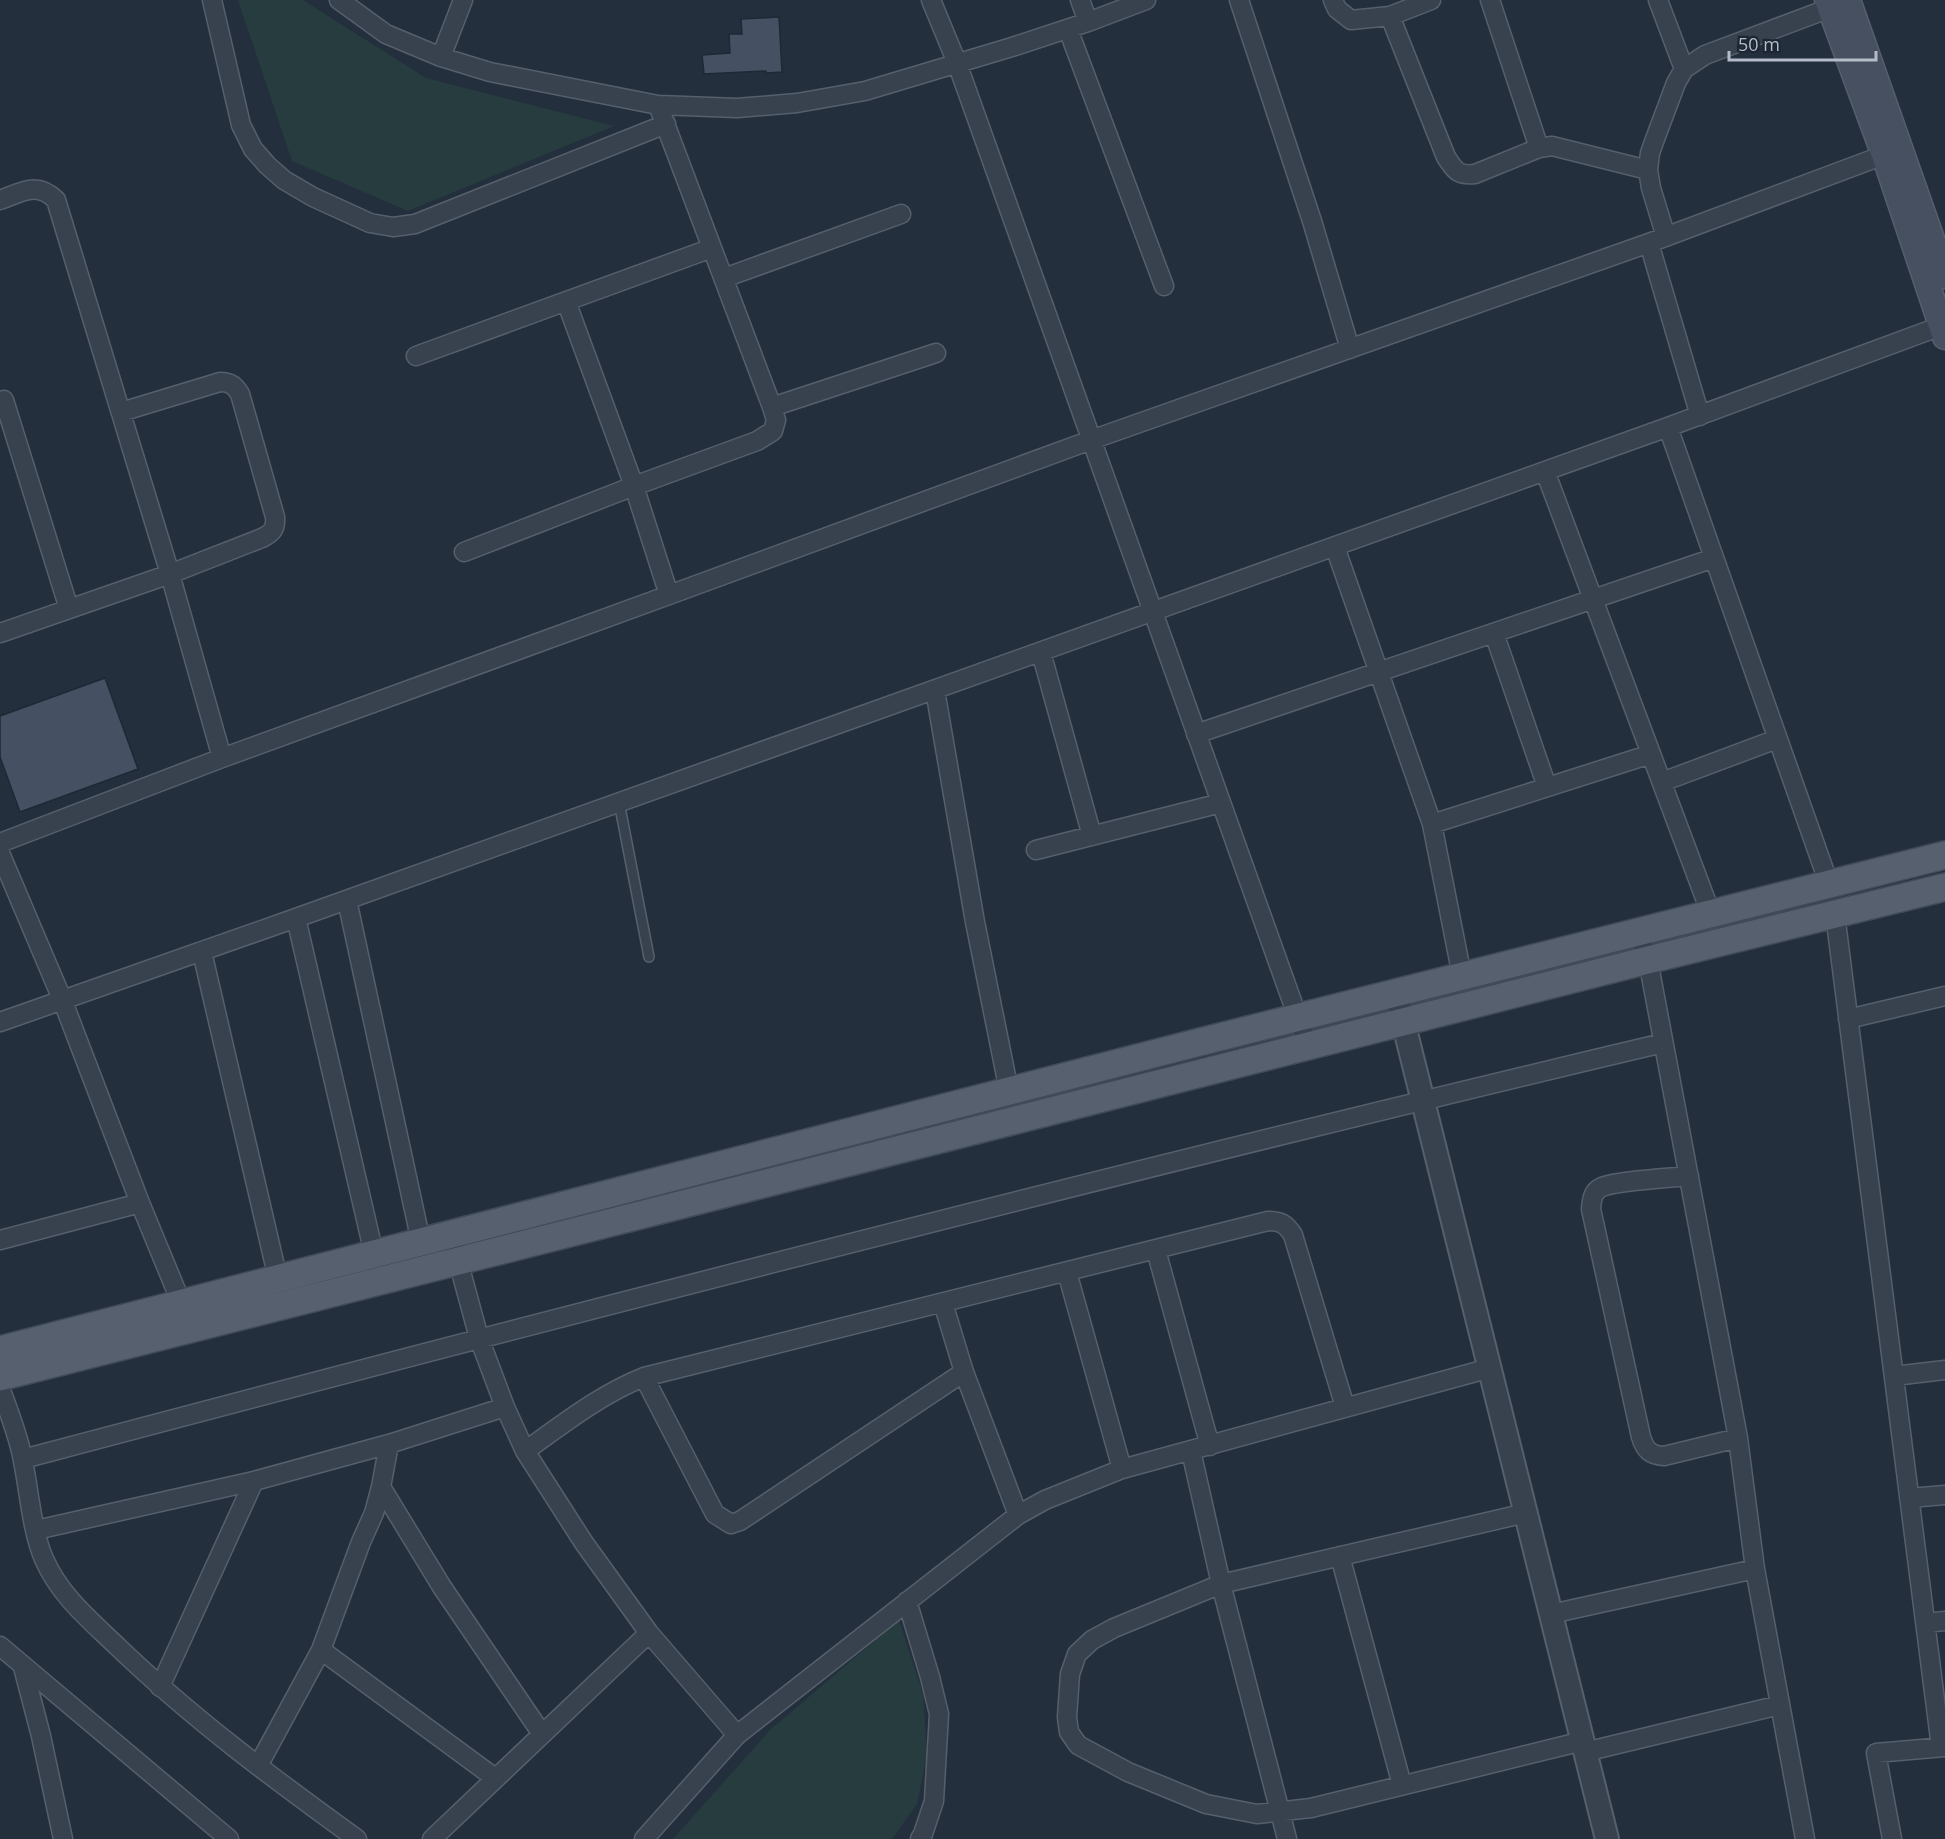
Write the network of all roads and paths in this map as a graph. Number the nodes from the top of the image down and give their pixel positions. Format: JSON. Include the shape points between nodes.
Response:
{"nodes":[{"id":1,"x":212,"y":0,"type":"edge"},
{"id":2,"x":339,"y":0,"type":"edge"},
{"id":3,"x":463,"y":0,"type":"edge"},
{"id":4,"x":931,"y":0,"type":"edge"},
{"id":5,"x":1080,"y":0,"type":"edge"},
{"id":6,"x":1146,"y":0,"type":"edge"},
{"id":7,"x":1239,"y":0,"type":"edge"},
{"id":8,"x":1334,"y":0,"type":"edge"},
{"id":9,"x":1431,"y":0,"type":"edge"},
{"id":10,"x":1490,"y":0,"type":"edge"},
{"id":11,"x":1658,"y":0,"type":"edge"},
{"id":12,"x":1835,"y":3,"type":"edge"},
{"id":13,"x":1390,"y":16,"type":"junction"},
{"id":14,"x":1088,"y":22,"type":"junction"},
{"id":15,"x":1068,"y":29,"type":"junction"},
{"id":16,"x":441,"y":57,"type":"junction"},
{"id":17,"x":957,"y":63,"type":"junction"},
{"id":18,"x":1684,"y":69,"type":"junction"},
{"id":19,"x":658,"y":105,"type":"junction"},
{"id":20,"x":666,"y":124,"type":"junction"},
{"id":21,"x":1539,"y":148,"type":"junction"},
{"id":22,"x":1884,"y":155,"type":"junction"},
{"id":23,"x":1648,"y":170,"type":"junction"},
{"id":24,"x":0,"y":200,"type":"edge"},
{"id":25,"x":901,"y":214,"type":"dead end"},
{"id":26,"x":1657,"y":240,"type":"junction"},
{"id":27,"x":712,"y":248,"type":"junction"},
{"id":28,"x":1945,"y":276,"type":"edge"},
{"id":29,"x":724,"y":279,"type":"junction"},
{"id":30,"x":1164,"y":286,"type":"dead end"},
{"id":31,"x":566,"y":301,"type":"junction"},
{"id":32,"x":1944,"y":329,"type":"edge"},
{"id":33,"x":1350,"y":349,"type":"junction"},
{"id":34,"x":936,"y":353,"type":"dead end"},
{"id":35,"x":416,"y":356,"type":"dead end"},
{"id":36,"x":4,"y":400,"type":"dead end"},
{"id":37,"x":772,"y":407,"type":"junction"},
{"id":38,"x":121,"y":412,"type":"junction"},
{"id":39,"x":1700,"y":416,"type":"junction"},
{"id":40,"x":1668,"y":427,"type":"junction"},
{"id":41,"x":1091,"y":440,"type":"junction"},
{"id":42,"x":1545,"y":471,"type":"junction"},
{"id":43,"x":634,"y":486,"type":"junction"},
{"id":44,"x":1335,"y":547,"type":"junction"},
{"id":45,"x":464,"y":552,"type":"dead end"},
{"id":46,"x":1714,"y":558,"type":"junction"},
{"id":47,"x":170,"y":573,"type":"junction"},
{"id":48,"x":669,"y":595,"type":"junction"},
{"id":49,"x":1593,"y":599,"type":"junction"},
{"id":50,"x":69,"y":609,"type":"junction"},
{"id":51,"x":1153,"y":612,"type":"junction"},
{"id":52,"x":0,"y":633,"type":"edge"},
{"id":53,"x":1494,"y":633,"type":"junction"},
{"id":54,"x":1041,"y":652,"type":"junction"},
{"id":55,"x":1379,"y":672,"type":"junction"},
{"id":56,"x":935,"y":690,"type":"junction"},
{"id":57,"x":1196,"y":734,"type":"junction"},
{"id":58,"x":1777,"y":739,"type":"junction"},
{"id":59,"x":1651,"y":754,"type":"junction"},
{"id":60,"x":222,"y":758,"type":"junction"},
{"id":61,"x":1662,"y":782,"type":"junction"},
{"id":62,"x":1547,"y":787,"type":"junction"},
{"id":63,"x":619,"y":802,"type":"junction"},
{"id":64,"x":1221,"y":803,"type":"junction"},
{"id":65,"x":1432,"y":824,"type":"junction"},
{"id":66,"x":1092,"y":836,"type":"junction"},
{"id":67,"x":0,"y":843,"type":"edge"},
{"id":68,"x":1036,"y":850,"type":"dead end"},
{"id":69,"x":0,"y":853,"type":"edge"},
{"id":70,"x":1945,"y":855,"type":"edge"},
{"id":71,"x":1829,"y":884,"type":"junction"},
{"id":72,"x":1945,"y":887,"type":"edge"},
{"id":73,"x":347,"y":900,"type":"junction"},
{"id":74,"x":1711,"y":914,"type":"junction"},
{"id":75,"x":1834,"y":914,"type":"junction"},
{"id":76,"x":296,"y":918,"type":"junction"},
{"id":77,"x":1638,"y":932,"type":"junction"},
{"id":78,"x":202,"y":952,"type":"junction"},
{"id":79,"x":649,"y":957,"type":"dead end"},
{"id":80,"x":1648,"y":960,"type":"junction"},
{"id":81,"x":1462,"y":976,"type":"junction"},
{"id":82,"x":1396,"y":993,"type":"junction"},
{"id":83,"x":1945,"y":996,"type":"edge"},
{"id":84,"x":62,"y":999,"type":"junction"},
{"id":85,"x":1298,"y":1018,"type":"junction"},
{"id":86,"x":1848,"y":1019,"type":"junction"},
{"id":87,"x":0,"y":1022,"type":"edge"},
{"id":88,"x":1403,"y":1022,"type":"junction"},
{"id":89,"x":1663,"y":1042,"type":"junction"},
{"id":90,"x":1308,"y":1046,"type":"junction"},
{"id":91,"x":1009,"y":1091,"type":"junction"},
{"id":92,"x":1422,"y":1100,"type":"junction"},
{"id":93,"x":1689,"y":1176,"type":"junction"},
{"id":94,"x":140,"y":1203,"type":"junction"},
{"id":95,"x":0,"y":1240,"type":"edge"},
{"id":96,"x":421,"y":1242,"type":"junction"},
{"id":97,"x":455,"y":1247,"type":"junction"},
{"id":98,"x":1156,"y":1250,"type":"junction"},
{"id":99,"x":374,"y":1254,"type":"junction"},
{"id":100,"x":1067,"y":1272,"type":"junction"},
{"id":101,"x":278,"y":1279,"type":"junction"},
{"id":102,"x":943,"y":1303,"type":"junction"},
{"id":103,"x":187,"y":1316,"type":"junction"},
{"id":104,"x":479,"y":1338,"type":"junction"},
{"id":105,"x":0,"y":1350,"type":"edge"},
{"id":106,"x":1490,"y":1368,"type":"junction"},
{"id":107,"x":1945,"y":1371,"type":"edge"},
{"id":108,"x":964,"y":1372,"type":"junction"},
{"id":109,"x":1894,"y":1376,"type":"junction"},
{"id":110,"x":0,"y":1377,"type":"edge"},
{"id":111,"x":644,"y":1377,"type":"junction"},
{"id":112,"x":0,"y":1387,"type":"edge"},
{"id":113,"x":505,"y":1407,"type":"junction"},
{"id":114,"x":1344,"y":1407,"type":"junction"},
{"id":115,"x":1738,"y":1438,"type":"junction"},
{"id":116,"x":389,"y":1444,"type":"junction"},
{"id":117,"x":1210,"y":1446,"type":"junction"},
{"id":118,"x":525,"y":1451,"type":"junction"},
{"id":119,"x":1191,"y":1451,"type":"junction"},
{"id":120,"x":23,"y":1459,"type":"junction"},
{"id":121,"x":1122,"y":1470,"type":"junction"},
{"id":122,"x":254,"y":1481,"type":"junction"},
{"id":123,"x":381,"y":1487,"type":"junction"},
{"id":124,"x":1945,"y":1495,"type":"edge"},
{"id":125,"x":1909,"y":1498,"type":"junction"},
{"id":126,"x":1526,"y":1513,"type":"junction"},
{"id":127,"x":1018,"y":1515,"type":"junction"},
{"id":128,"x":36,"y":1530,"type":"junction"},
{"id":129,"x":1340,"y":1556,"type":"junction"},
{"id":130,"x":1755,"y":1569,"type":"junction"},
{"id":131,"x":1221,"y":1584,"type":"junction"},
{"id":132,"x":907,"y":1600,"type":"junction"},
{"id":133,"x":1551,"y":1614,"type":"junction"},
{"id":134,"x":1945,"y":1621,"type":"edge"},
{"id":135,"x":1926,"y":1623,"type":"junction"},
{"id":136,"x":649,"y":1633,"type":"junction"},
{"id":137,"x":0,"y":1646,"type":"edge"},
{"id":138,"x":321,"y":1650,"type":"junction"},
{"id":139,"x":23,"y":1666,"type":"junction"},
{"id":140,"x":160,"y":1687,"type":"junction"},
{"id":141,"x":1780,"y":1705,"type":"junction"},
{"id":142,"x":542,"y":1734,"type":"junction"},
{"id":143,"x":737,"y":1735,"type":"junction"},
{"id":144,"x":1584,"y":1746,"type":"junction"},
{"id":145,"x":1943,"y":1747,"type":"edge"},
{"id":146,"x":258,"y":1766,"type":"junction"},
{"id":147,"x":495,"y":1778,"type":"junction"},
{"id":148,"x":1402,"y":1785,"type":"junction"},
{"id":149,"x":1280,"y":1812,"type":"junction"},
{"id":150,"x":926,"y":1837,"type":"edge"},
{"id":151,"x":63,"y":1839,"type":"edge"},
{"id":152,"x":229,"y":1839,"type":"edge"},
{"id":153,"x":357,"y":1839,"type":"edge"},
{"id":154,"x":432,"y":1839,"type":"edge"},
{"id":155,"x":644,"y":1839,"type":"edge"},
{"id":156,"x":1287,"y":1839,"type":"edge"},
{"id":157,"x":1607,"y":1839,"type":"edge"},
{"id":158,"x":1805,"y":1839,"type":"edge"},
{"id":159,"x":1892,"y":1839,"type":"edge"}],
"edges":[{"from":1,"to":20,"type":"street","via":[[241,125],[253,149],[284,180],[370,223],[393,227],[415,224]]},
{"from":2,"to":16,"type":"street","via":[[386,34]]},
{"from":3,"to":16,"type":"street"},
{"from":4,"to":17,"type":"street"},
{"from":5,"to":14,"type":"street"},
{"from":6,"to":14,"type":"street"},
{"from":7,"to":33,"type":"street"},
{"from":8,"to":13,"type":"street","via":[[1337,9],[1351,20]]},
{"from":9,"to":13,"type":"street"},
{"from":10,"to":21,"type":"street"},
{"from":11,"to":18,"type":"street"},
{"from":12,"to":18,"type":"street","via":[[1705,55]]},
{"from":12,"to":22,"type":"main road"},
{"from":12,"to":28,"type":"main road"},
{"from":13,"to":21,"type":"street","via":[[1446,157],[1456,171],[1475,174]]},
{"from":14,"to":15,"type":"street"},
{"from":15,"to":17,"type":"street"},
{"from":15,"to":30,"type":"street"},
{"from":16,"to":19,"type":"street","via":[[490,72]]},
{"from":17,"to":19,"type":"street","via":[[865,91],[797,103],[737,108]]},
{"from":17,"to":41,"type":"street"},
{"from":18,"to":23,"type":"street","via":[[1650,153]]},
{"from":19,"to":20,"type":"street"},
{"from":20,"to":27,"type":"street"},
{"from":21,"to":23,"type":"street","via":[[1552,146]]},
{"from":22,"to":26,"type":"street"},
{"from":22,"to":32,"type":"main road"},
{"from":23,"to":26,"type":"street"},
{"from":24,"to":38,"type":"street","via":[[40,189],[56,200]]},
{"from":25,"to":29,"type":"street"},
{"from":26,"to":33,"type":"street"},
{"from":26,"to":39,"type":"street"},
{"from":27,"to":29,"type":"street"},
{"from":27,"to":31,"type":"street"},
{"from":29,"to":37,"type":"street"},
{"from":31,"to":35,"type":"street"},
{"from":31,"to":43,"type":"street"},
{"from":32,"to":39,"type":"street"},
{"from":33,"to":41,"type":"street"},
{"from":34,"to":37,"type":"street"},
{"from":36,"to":50,"type":"street"},
{"from":37,"to":43,"type":"street","via":[[776,420],[773,431],[757,441]]},
{"from":38,"to":47,"type":"street"},
{"from":38,"to":47,"type":"street","via":[[220,382],[235,386],[240,394],[276,526],[262,538]]},
{"from":39,"to":40,"type":"street"},
{"from":40,"to":42,"type":"street"},
{"from":40,"to":46,"type":"street"},
{"from":41,"to":48,"type":"street"},
{"from":41,"to":51,"type":"street"},
{"from":42,"to":44,"type":"street"},
{"from":42,"to":49,"type":"street"},
{"from":43,"to":45,"type":"street"},
{"from":43,"to":48,"type":"street"},
{"from":44,"to":51,"type":"street"},
{"from":44,"to":55,"type":"street"},
{"from":46,"to":49,"type":"street"},
{"from":46,"to":58,"type":"street"},
{"from":47,"to":50,"type":"street"},
{"from":47,"to":60,"type":"street"},
{"from":48,"to":60,"type":"street"},
{"from":49,"to":53,"type":"street"},
{"from":49,"to":59,"type":"street"},
{"from":50,"to":52,"type":"street"},
{"from":51,"to":54,"type":"street"},
{"from":51,"to":57,"type":"street"},
{"from":53,"to":55,"type":"street"},
{"from":53,"to":62,"type":"street"},
{"from":54,"to":56,"type":"street"},
{"from":54,"to":66,"type":"street"},
{"from":55,"to":57,"type":"street"},
{"from":55,"to":65,"type":"street"},
{"from":56,"to":63,"type":"street"},
{"from":56,"to":91,"type":"street"},
{"from":57,"to":64,"type":"street"},
{"from":58,"to":61,"type":"street"},
{"from":58,"to":71,"type":"street"},
{"from":59,"to":61,"type":"street"},
{"from":59,"to":62,"type":"street"},
{"from":60,"to":67,"type":"street"},
{"from":61,"to":74,"type":"street"},
{"from":62,"to":65,"type":"street"},
{"from":63,"to":73,"type":"street"},
{"from":63,"to":79,"type":"lane"},
{"from":64,"to":66,"type":"street"},
{"from":64,"to":85,"type":"street"},
{"from":65,"to":81,"type":"street"},
{"from":66,"to":68,"type":"street"},
{"from":69,"to":84,"type":"street"},
{"from":70,"to":71,"type":"main road"},
{"from":71,"to":74,"type":"main road"},
{"from":72,"to":75,"type":"main road"},
{"from":73,"to":76,"type":"street"},
{"from":73,"to":96,"type":"street"},
{"from":74,"to":77,"type":"main road"},
{"from":75,"to":80,"type":"main road"},
{"from":75,"to":86,"type":"street"},
{"from":76,"to":78,"type":"street"},
{"from":76,"to":99,"type":"street"},
{"from":77,"to":80,"type":"street"},
{"from":77,"to":81,"type":"main road"},
{"from":78,"to":84,"type":"street"},
{"from":78,"to":101,"type":"street"},
{"from":80,"to":88,"type":"main road"},
{"from":80,"to":89,"type":"street"},
{"from":81,"to":82,"type":"main road"},
{"from":82,"to":85,"type":"main road"},
{"from":82,"to":88,"type":"street"},
{"from":83,"to":86,"type":"street"},
{"from":84,"to":87,"type":"street"},
{"from":84,"to":94,"type":"street"},
{"from":85,"to":90,"type":"street"},
{"from":85,"to":91,"type":"main road"},
{"from":86,"to":109,"type":"street"},
{"from":88,"to":90,"type":"main road"},
{"from":88,"to":92,"type":"street"},
{"from":89,"to":92,"type":"street"},
{"from":89,"to":93,"type":"street"},
{"from":90,"to":97,"type":"main road"},
{"from":91,"to":97,"type":"main road"},
{"from":92,"to":104,"type":"street"},
{"from":92,"to":106,"type":"street"},
{"from":93,"to":115,"type":"street"},
{"from":93,"to":115,"type":"street","via":[[1601,1188],[1593,1195],[1591,1209],[1645,1449],[1664,1456]]},
{"from":94,"to":95,"type":"street"},
{"from":94,"to":103,"type":"street"},
{"from":96,"to":97,"type":"main road"},
{"from":96,"to":99,"type":"main road"},
{"from":97,"to":103,"type":"main road"},
{"from":97,"to":104,"type":"street"},
{"from":98,"to":100,"type":"street"},
{"from":98,"to":114,"type":"street","via":[[1268,1221],[1287,1226],[1293,1235]]},
{"from":98,"to":117,"type":"street"},
{"from":99,"to":101,"type":"main road"},
{"from":100,"to":102,"type":"street"},
{"from":100,"to":121,"type":"street"},
{"from":101,"to":103,"type":"main road"},
{"from":102,"to":108,"type":"street"},
{"from":102,"to":111,"type":"street"},
{"from":103,"to":105,"type":"main road"},
{"from":103,"to":110,"type":"main road"},
{"from":104,"to":113,"type":"street"},
{"from":104,"to":120,"type":"street"},
{"from":106,"to":114,"type":"street"},
{"from":106,"to":126,"type":"street"},
{"from":107,"to":109,"type":"street"},
{"from":108,"to":111,"type":"street","via":[[731,1524],[715,1514]]},
{"from":108,"to":127,"type":"street"},
{"from":109,"to":125,"type":"street"},
{"from":111,"to":118,"type":"street","via":[[604,1396]]},
{"from":112,"to":120,"type":"street"},
{"from":113,"to":116,"type":"street"},
{"from":113,"to":118,"type":"street"},
{"from":114,"to":117,"type":"street"},
{"from":115,"to":130,"type":"street"},
{"from":116,"to":122,"type":"street"},
{"from":116,"to":123,"type":"street"},
{"from":117,"to":119,"type":"street"},
{"from":118,"to":136,"type":"street","via":[[584,1543]]},
{"from":119,"to":121,"type":"street"},
{"from":119,"to":131,"type":"street"},
{"from":120,"to":128,"type":"street"},
{"from":121,"to":127,"type":"street","via":[[1045,1500]]},
{"from":122,"to":128,"type":"street"},
{"from":122,"to":140,"type":"street"},
{"from":123,"to":138,"type":"street"},
{"from":123,"to":142,"type":"street","via":[[442,1587]]},
{"from":124,"to":125,"type":"street"},
{"from":125,"to":135,"type":"street"},
{"from":126,"to":129,"type":"street"},
{"from":126,"to":133,"type":"street"},
{"from":127,"to":132,"type":"street"},
{"from":128,"to":140,"type":"street","via":[[43,1557],[75,1606]]},
{"from":129,"to":131,"type":"street"},
{"from":129,"to":148,"type":"street"},
{"from":130,"to":133,"type":"street"},
{"from":130,"to":141,"type":"street"},
{"from":131,"to":149,"type":"street"},
{"from":131,"to":149,"type":"street","via":[[1114,1628],[1077,1654],[1070,1674],[1069,1732],[1078,1745],[1093,1754],[1206,1804],[1257,1814]]},
{"from":132,"to":143,"type":"street"},
{"from":132,"to":150,"type":"street","via":[[939,1714],[934,1801]]},
{"from":133,"to":144,"type":"street"},
{"from":134,"to":135,"type":"street"},
{"from":135,"to":145,"type":"street"},
{"from":136,"to":142,"type":"street"},
{"from":136,"to":143,"type":"street"},
{"from":137,"to":139,"type":"street"},
{"from":138,"to":146,"type":"street"},
{"from":138,"to":147,"type":"street"},
{"from":139,"to":151,"type":"street"},
{"from":139,"to":152,"type":"street"},
{"from":140,"to":146,"type":"street"},
{"from":141,"to":144,"type":"street"},
{"from":141,"to":158,"type":"street"},
{"from":142,"to":147,"type":"street"},
{"from":143,"to":155,"type":"street"},
{"from":144,"to":148,"type":"street"},
{"from":144,"to":157,"type":"street"},
{"from":145,"to":159,"type":"street","via":[[1876,1753]]},
{"from":146,"to":153,"type":"street"},
{"from":147,"to":154,"type":"street"},
{"from":148,"to":149,"type":"street"},
{"from":149,"to":156,"type":"street"}]}
